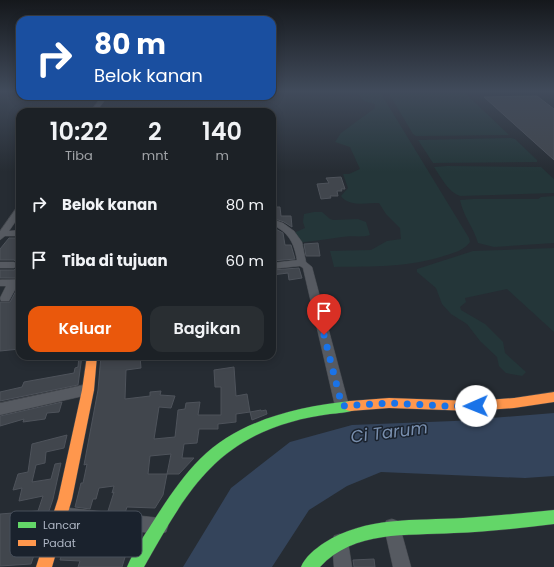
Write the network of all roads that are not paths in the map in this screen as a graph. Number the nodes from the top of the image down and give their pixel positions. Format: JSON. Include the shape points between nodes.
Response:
{"nodes":[{"id":1,"x":16,"y":215,"type":"edge"},
{"id":2,"x":276,"y":224,"type":"edge"},
{"id":3,"x":16,"y":234,"type":"edge"},
{"id":4,"x":1,"y":236,"type":"edge"},
{"id":5,"x":302,"y":263,"type":"junction"},
{"id":6,"x":0,"y":265,"type":"edge"},
{"id":7,"x":14,"y":265,"type":"dead end"},
{"id":8,"x":276,"y":266,"type":"edge"},
{"id":9,"x":16,"y":282,"type":"edge"},
{"id":10,"x":0,"y":283,"type":"edge"},
{"id":11,"x":5,"y":298,"type":"dead end"},
{"id":12,"x":92,"y":360,"type":"edge"},
{"id":13,"x":88,"y":390,"type":"junction"},
{"id":14,"x":554,"y":397,"type":"edge"},
{"id":15,"x":342,"y":406,"type":"junction"},
{"id":16,"x":0,"y":409,"type":"edge"},
{"id":17,"x":62,"y":511,"type":"edge"},
{"id":18,"x":554,"y":517,"type":"edge"},
{"id":19,"x":142,"y":524,"type":"edge"},
{"id":20,"x":160,"y":526,"type":"junction"},
{"id":21,"x":392,"y":527,"type":"junction"},
{"id":22,"x":340,"y":542,"type":"junction"},
{"id":23,"x":142,"y":556,"type":"edge"},
{"id":24,"x":47,"y":557,"type":"edge"},
{"id":25,"x":141,"y":557,"type":"edge"},
{"id":26,"x":44,"y":567,"type":"edge"},
{"id":27,"x":135,"y":567,"type":"edge"},
{"id":28,"x":309,"y":567,"type":"edge"},
{"id":29,"x":343,"y":567,"type":"edge"},
{"id":30,"x":402,"y":567,"type":"edge"}],
"edges":[{"from":1,"to":4,"type":"street"},
{"from":2,"to":5,"type":"street","via":[[286,229],[298,241]]},
{"from":3,"to":4,"type":"street"},
{"from":5,"to":8,"type":"street"},
{"from":5,"to":15,"type":"street","via":[[307,267]]},
{"from":6,"to":7,"type":"street"},
{"from":9,"to":10,"type":"street"},
{"from":9,"to":11,"type":"street"},
{"from":12,"to":13,"type":"street"},
{"from":13,"to":16,"type":"street"},
{"from":13,"to":17,"type":"street"},
{"from":14,"to":15,"type":"street","via":[[476,406],[390,403]]},
{"from":15,"to":20,"type":"street","via":[[276,421],[246,434],[214,455],[190,480]]},
{"from":18,"to":21,"type":"street","via":[[505,523]]},
{"from":19,"to":20,"type":"street"},
{"from":20,"to":23,"type":"street"},
{"from":21,"to":22,"type":"street","via":[[375,529]]},
{"from":21,"to":30,"type":"street"},
{"from":22,"to":28,"type":"street","via":[[329,548]]},
{"from":22,"to":29,"type":"street"},
{"from":24,"to":26,"type":"street"},
{"from":25,"to":27,"type":"street"}]}
